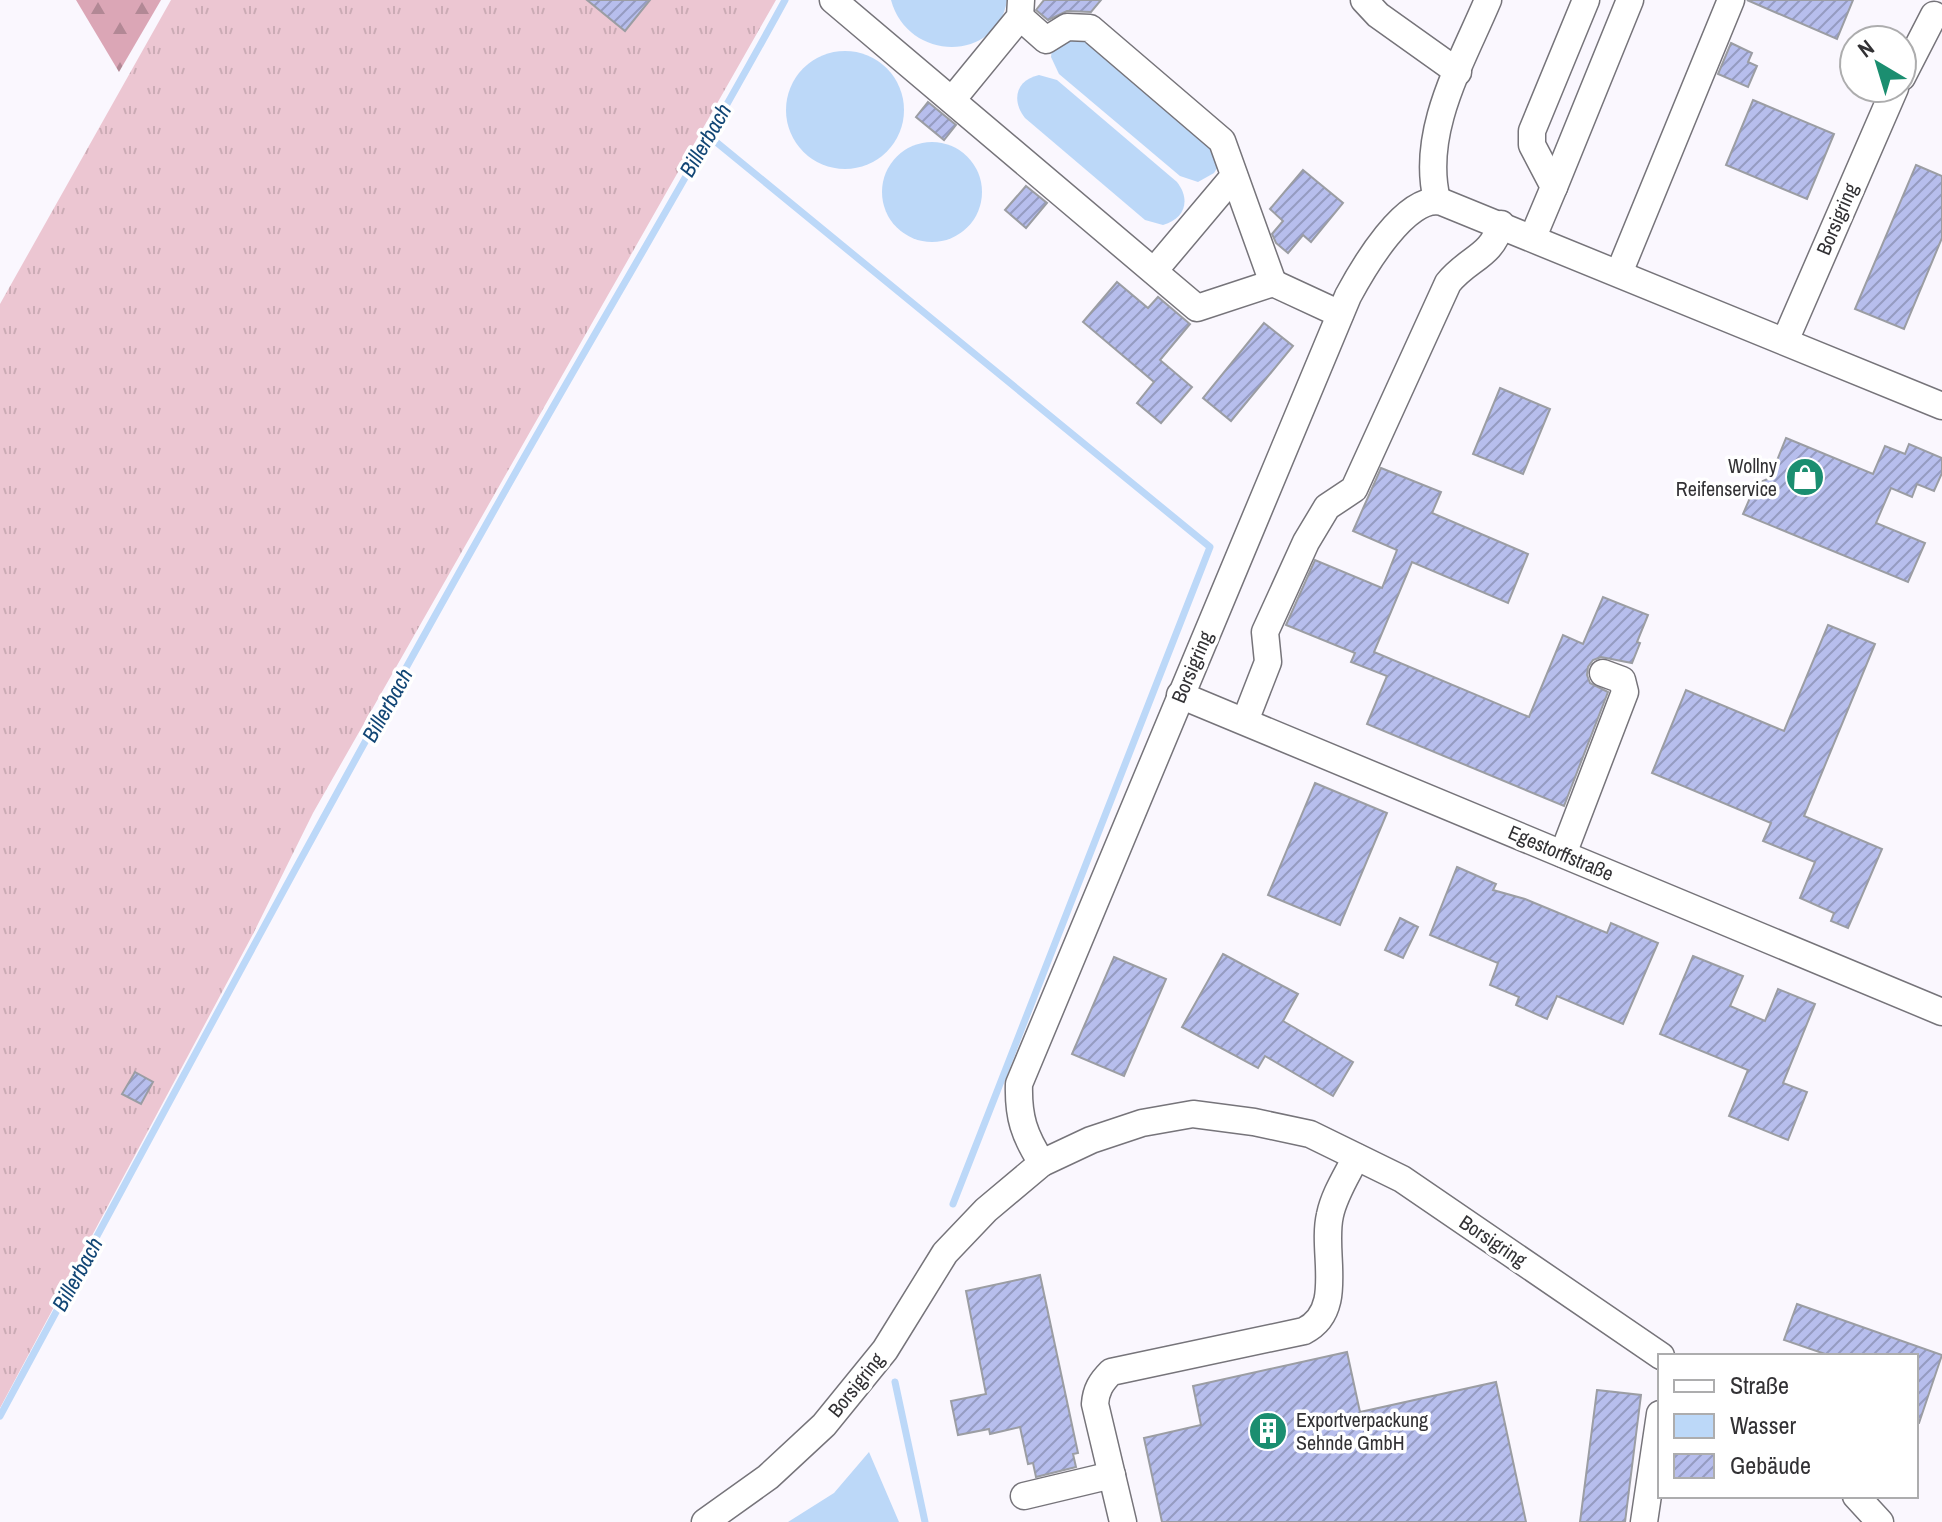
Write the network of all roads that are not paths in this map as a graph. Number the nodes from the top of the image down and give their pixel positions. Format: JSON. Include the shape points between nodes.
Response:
{"nodes":[{"id":1,"x":1364,"y":0,"type":"edge"},
{"id":2,"x":1488,"y":0,"type":"edge"},
{"id":3,"x":1586,"y":0,"type":"edge"},
{"id":4,"x":1630,"y":0,"type":"edge"},
{"id":5,"x":1731,"y":0,"type":"edge"},
{"id":6,"x":837,"y":1,"type":"edge"},
{"id":7,"x":1020,"y":8,"type":"edge"},
{"id":8,"x":1934,"y":15,"type":"dead end"},
{"id":9,"x":1918,"y":45,"type":"edge"},
{"id":10,"x":1458,"y":72,"type":"junction"},
{"id":11,"x":952,"y":100,"type":"junction"},
{"id":12,"x":1888,"y":104,"type":"edge"},
{"id":13,"x":1234,"y":176,"type":"junction"},
{"id":14,"x":1554,"y":187,"type":"junction"},
{"id":15,"x":1437,"y":200,"type":"junction"},
{"id":16,"x":1501,"y":224,"type":"junction"},
{"id":17,"x":1533,"y":237,"type":"junction"},
{"id":18,"x":1154,"y":271,"type":"junction"},
{"id":19,"x":1619,"y":273,"type":"junction"},
{"id":20,"x":1273,"y":283,"type":"junction"},
{"id":21,"x":1340,"y":314,"type":"junction"},
{"id":22,"x":1785,"y":341,"type":"junction"},
{"id":23,"x":1942,"y":406,"type":"edge"},
{"id":24,"x":1603,"y":673,"type":"dead end"},
{"id":25,"x":1180,"y":695,"type":"junction"},
{"id":26,"x":1245,"y":721,"type":"junction"},
{"id":27,"x":1563,"y":854,"type":"junction"},
{"id":28,"x":1942,"y":1012,"type":"edge"},
{"id":29,"x":1356,"y":1157,"type":"junction"},
{"id":30,"x":1042,"y":1163,"type":"junction"},
{"id":31,"x":1658,"y":1354,"type":"edge"},
{"id":32,"x":1658,"y":1428,"type":"edge"},
{"id":33,"x":1112,"y":1475,"type":"junction"},
{"id":34,"x":1024,"y":1496,"type":"dead end"},
{"id":35,"x":1858,"y":1498,"type":"edge"},
{"id":36,"x":705,"y":1522,"type":"edge"},
{"id":37,"x":1123,"y":1522,"type":"edge"},
{"id":38,"x":1644,"y":1522,"type":"edge"},
{"id":39,"x":1880,"y":1522,"type":"edge"}],
"edges":[{"from":1,"to":10,"type":"street"},
{"from":2,"to":10,"type":"street"},
{"from":3,"to":14,"type":"street","via":[[1532,131],[1532,145]]},
{"from":4,"to":14,"type":"street"},
{"from":5,"to":19,"type":"street"},
{"from":6,"to":11,"type":"street"},
{"from":7,"to":11,"type":"street"},
{"from":7,"to":13,"type":"street","via":[[1046,40],[1067,27],[1090,28],[1222,141]]},
{"from":8,"to":9,"type":"street","name":"Borsigring"},
{"from":10,"to":15,"type":"street","via":[[1434,139]]},
{"from":11,"to":18,"type":"street"},
{"from":12,"to":22,"type":"street","name":"Borsigring"},
{"from":13,"to":18,"type":"street"},
{"from":13,"to":20,"type":"street"},
{"from":14,"to":17,"type":"street"},
{"from":15,"to":16,"type":"street"},
{"from":15,"to":21,"type":"street","name":"Borsigring","via":[[1408,215],[1389,234],[1364,267]]},
{"from":16,"to":17,"type":"street"},
{"from":16,"to":26,"type":"street","via":[[1496,241],[1448,283],[1354,489],[1327,507],[1306,542],[1265,632],[1268,662]]},
{"from":17,"to":19,"type":"street"},
{"from":18,"to":20,"type":"street","via":[[1197,308]]},
{"from":19,"to":22,"type":"street"},
{"from":20,"to":21,"type":"street"},
{"from":21,"to":25,"type":"street","name":"Borsigring"},
{"from":22,"to":23,"type":"street"},
{"from":24,"to":27,"type":"street","via":[[1622,680],[1625,692]]},
{"from":25,"to":26,"type":"street","name":"Egestorffstraße"},
{"from":25,"to":30,"type":"street","name":"Borsigring","via":[[1019,1084],[1026,1137]]},
{"from":26,"to":27,"type":"street","name":"Egestorffstraße"},
{"from":27,"to":28,"type":"street","name":"Egestorffstraße"},
{"from":29,"to":30,"type":"street","name":"Borsigring","via":[[1310,1134],[1193,1114],[1142,1123]]},
{"from":29,"to":31,"type":"street","name":"Borsigring","via":[[1402,1179]]},
{"from":29,"to":33,"type":"street","via":[[1330,1210],[1328,1305],[1323,1316],[1304,1331],[1111,1372],[1101,1382],[1095,1404]]},
{"from":30,"to":36,"type":"street","name":"Borsigring","via":[[945,1253],[885,1350],[824,1425],[768,1477]]},
{"from":32,"to":38,"type":"street"},
{"from":33,"to":34,"type":"street"},
{"from":33,"to":37,"type":"street"},
{"from":35,"to":39,"type":"street"}]}
